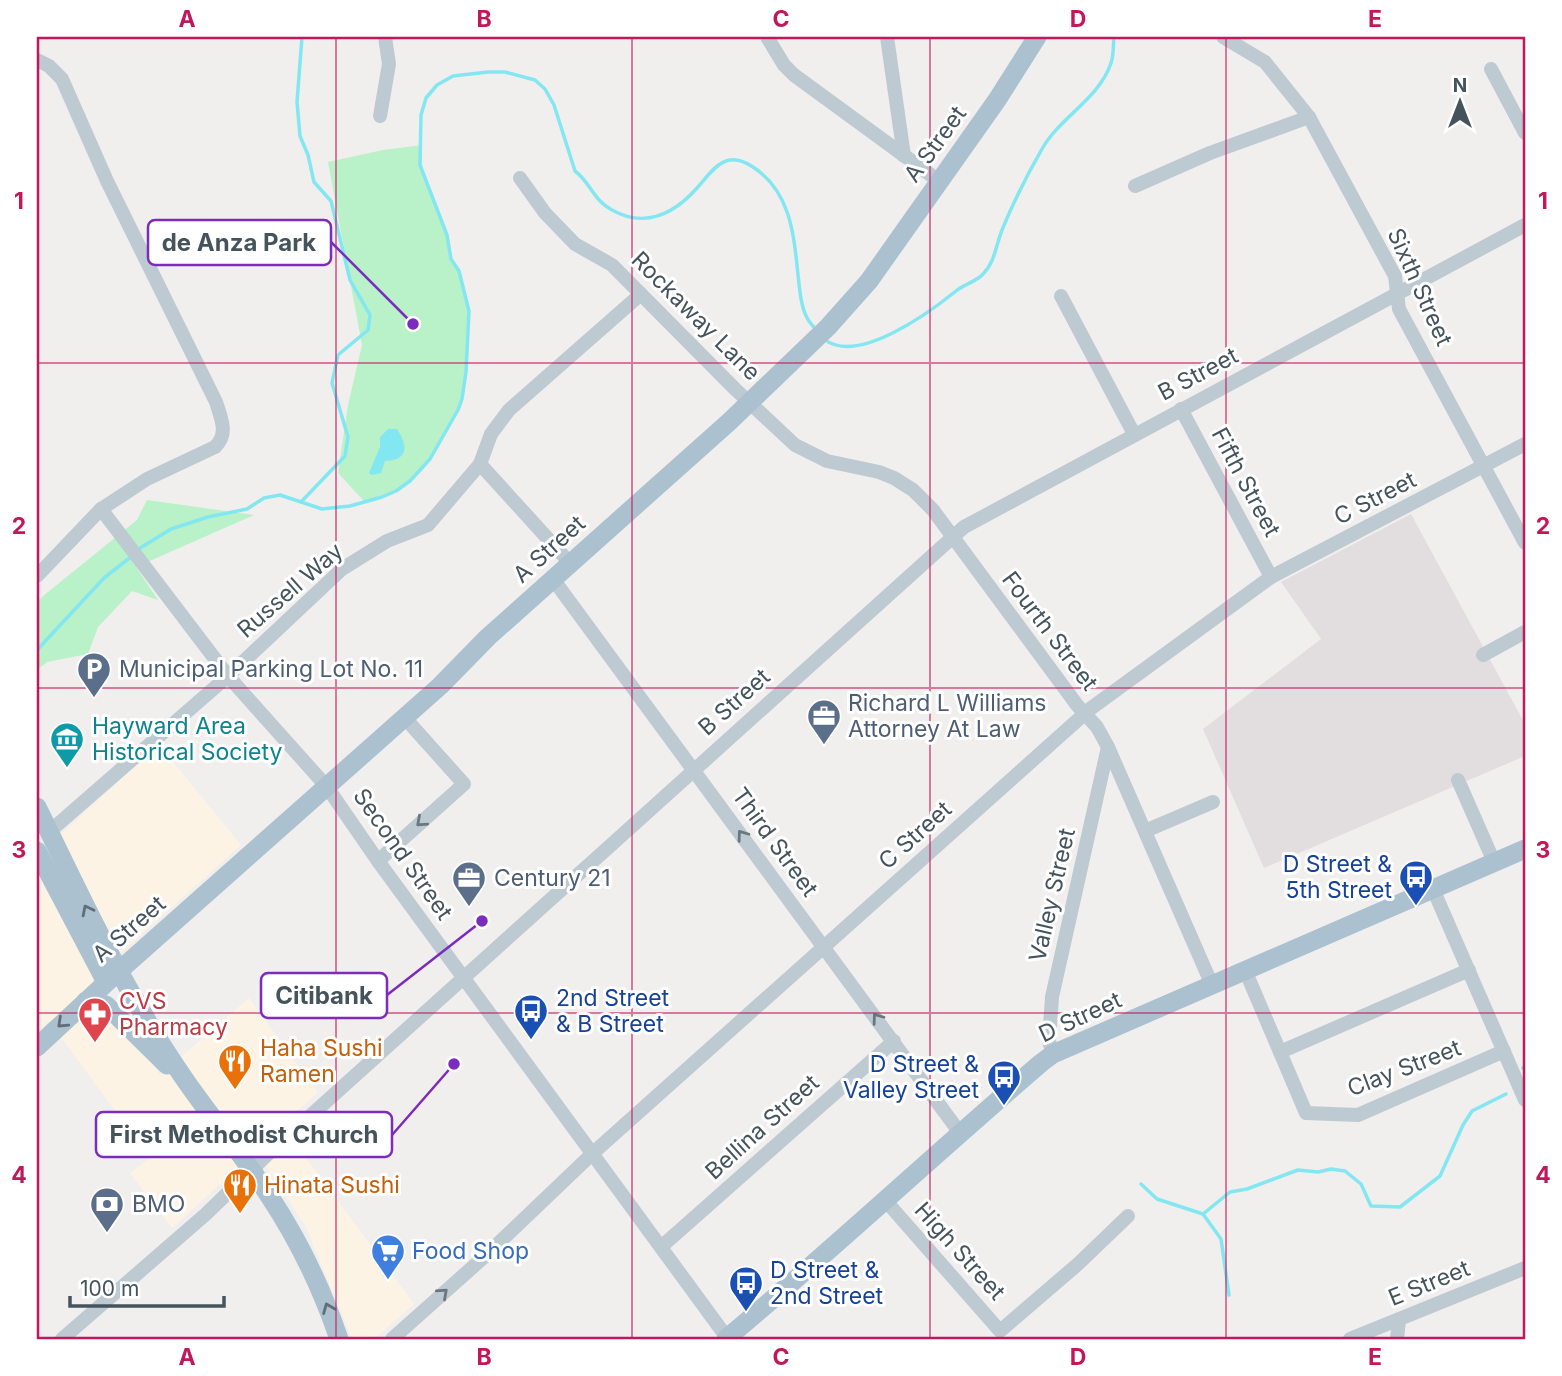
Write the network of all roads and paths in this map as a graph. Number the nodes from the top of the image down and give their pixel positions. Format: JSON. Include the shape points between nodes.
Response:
{"nodes":[{"id":1,"x":388,"y":37,"type":"edge"},
{"id":2,"x":767,"y":37,"type":"edge"},
{"id":3,"x":887,"y":37,"type":"edge"},
{"id":4,"x":1037,"y":37,"type":"edge"},
{"id":5,"x":1223,"y":37,"type":"edge"},
{"id":6,"x":37,"y":60,"type":"edge"},
{"id":7,"x":1490,"y":69,"type":"dead end"},
{"id":8,"x":380,"y":116,"type":"dead end"},
{"id":9,"x":1309,"y":117,"type":"junction"},
{"id":10,"x":1525,"y":134,"type":"edge"},
{"id":11,"x":904,"y":156,"type":"junction"},
{"id":12,"x":520,"y":178,"type":"dead end"},
{"id":13,"x":939,"y":181,"type":"junction"},
{"id":14,"x":1135,"y":187,"type":"dead end"},
{"id":15,"x":1525,"y":225,"type":"edge"},
{"id":16,"x":1397,"y":293,"type":"junction"},
{"id":17,"x":641,"y":294,"type":"junction"},
{"id":18,"x":1061,"y":296,"type":"dead end"},
{"id":19,"x":749,"y":401,"type":"junction"},
{"id":20,"x":1181,"y":409,"type":"junction"},
{"id":21,"x":1134,"y":434,"type":"junction"},
{"id":22,"x":1525,"y":444,"type":"edge"},
{"id":23,"x":480,"y":464,"type":"junction"},
{"id":24,"x":1484,"y":466,"type":"junction"},
{"id":25,"x":101,"y":509,"type":"junction"},
{"id":26,"x":952,"y":536,"type":"junction"},
{"id":27,"x":1525,"y":543,"type":"edge"},
{"id":28,"x":570,"y":563,"type":"junction"},
{"id":29,"x":37,"y":576,"type":"edge"},
{"id":30,"x":1271,"y":578,"type":"junction"},
{"id":31,"x":552,"y":579,"type":"junction"},
{"id":32,"x":1525,"y":632,"type":"edge"},
{"id":33,"x":1483,"y":654,"type":"dead end"},
{"id":34,"x":228,"y":676,"type":"junction"},
{"id":35,"x":1084,"y":714,"type":"junction"},
{"id":36,"x":404,"y":717,"type":"junction"},
{"id":37,"x":1108,"y":747,"type":"junction"},
{"id":38,"x":694,"y":769,"type":"junction"},
{"id":39,"x":1458,"y":780,"type":"dead end"},
{"id":40,"x":327,"y":787,"type":"junction"},
{"id":41,"x":1213,"y":802,"type":"dead end"},
{"id":42,"x":37,"y":807,"type":"edge"},
{"id":43,"x":1146,"y":831,"type":"junction"},
{"id":44,"x":49,"y":832,"type":"junction"},
{"id":45,"x":1525,"y":849,"type":"edge"},
{"id":46,"x":37,"y":850,"type":"edge"},
{"id":47,"x":378,"y":861,"type":"junction"},
{"id":48,"x":1494,"y":862,"type":"junction"},
{"id":49,"x":1433,"y":889,"type":"junction"},
{"id":50,"x":824,"y":947,"type":"junction"},
{"id":51,"x":1245,"y":970,"type":"junction"},
{"id":52,"x":1469,"y":970,"type":"junction"},
{"id":53,"x":113,"y":976,"type":"junction"},
{"id":54,"x":463,"y":977,"type":"junction"},
{"id":55,"x":1212,"y":985,"type":"junction"},
{"id":56,"x":86,"y":1002,"type":"junction"},
{"id":57,"x":894,"y":1041,"type":"junction"},
{"id":58,"x":37,"y":1047,"type":"edge"},
{"id":59,"x":1504,"y":1051,"type":"junction"},
{"id":60,"x":1280,"y":1052,"type":"junction"},
{"id":61,"x":1053,"y":1054,"type":"junction"},
{"id":62,"x":192,"y":1090,"type":"junction"},
{"id":63,"x":1525,"y":1100,"type":"edge"},
{"id":64,"x":960,"y":1133,"type":"junction"},
{"id":65,"x":593,"y":1153,"type":"junction"},
{"id":66,"x":251,"y":1169,"type":"junction"},
{"id":67,"x":885,"y":1200,"type":"junction"},
{"id":68,"x":1128,"y":1216,"type":"dead end"},
{"id":69,"x":661,"y":1247,"type":"junction"},
{"id":70,"x":1525,"y":1268,"type":"edge"},
{"id":71,"x":1399,"y":1320,"type":"junction"},
{"id":72,"x":1371,"y":1337,"type":"edge"},
{"id":73,"x":62,"y":1339,"type":"edge"},
{"id":74,"x":339,"y":1339,"type":"edge"},
{"id":75,"x":392,"y":1339,"type":"edge"},
{"id":76,"x":727,"y":1339,"type":"edge"},
{"id":77,"x":1350,"y":1339,"type":"edge"},
{"id":78,"x":1397,"y":1339,"type":"edge"}],
"edges":[{"from":1,"to":8,"type":"street","via":[[389,64]]},
{"from":2,"to":11,"type":"street","via":[[794,75]]},
{"from":3,"to":11,"type":"street"},
{"from":4,"to":13,"type":"main road","name":"A Street"},
{"from":5,"to":9,"type":"street","name":"Sixth Street","via":[[1265,62]]},
{"from":6,"to":25,"type":"street","via":[[61,79],[216,402],[222,426],[222,440],[215,447],[147,479]]},
{"from":7,"to":10,"type":"street"},
{"from":9,"to":14,"type":"street","via":[[1210,153]]},
{"from":9,"to":16,"type":"street","name":"Sixth Street","via":[[1395,276]]},
{"from":11,"to":13,"type":"street"},
{"from":12,"to":17,"type":"street","name":"Rockaway Lane","via":[[575,244],[612,265]]},
{"from":13,"to":19,"type":"main road","name":"A Street","via":[[869,281],[828,327]]},
{"from":15,"to":16,"type":"street","name":"B Street"},
{"from":16,"to":20,"type":"street","name":"B Street"},
{"from":16,"to":24,"type":"street","name":"Sixth Street","via":[[1399,309]]},
{"from":17,"to":19,"type":"street","name":"Rockaway Lane"},
{"from":17,"to":23,"type":"street","name":"Russell Way","via":[[509,410],[491,434]]},
{"from":18,"to":21,"type":"street"},
{"from":19,"to":26,"type":"street","name":"Fourth Street","via":[[802,450],[827,461],[885,473],[903,483],[926,501]]},
{"from":19,"to":28,"type":"main road","name":"A Street"},
{"from":20,"to":21,"type":"street","name":"B Street"},
{"from":20,"to":30,"type":"street","name":"Fifth Street"},
{"from":21,"to":26,"type":"street","name":"B Street"},
{"from":22,"to":24,"type":"street","name":"C Street"},
{"from":23,"to":28,"type":"street"},
{"from":23,"to":34,"type":"street","name":"Russell Way","via":[[428,525],[387,541],[342,569]]},
{"from":24,"to":27,"type":"street","name":"Sixth Street"},
{"from":24,"to":30,"type":"street","name":"C Street"},
{"from":25,"to":29,"type":"street"},
{"from":25,"to":34,"type":"street","name":"Second Street"},
{"from":26,"to":35,"type":"street","name":"Fourth Street"},
{"from":26,"to":38,"type":"street","name":"B Street"},
{"from":28,"to":31,"type":"main road","name":"A Street"},
{"from":30,"to":35,"type":"street","name":"C Street"},
{"from":31,"to":36,"type":"main road","name":"A Street"},
{"from":31,"to":38,"type":"street","name":"Third Street"},
{"from":32,"to":33,"type":"street"},
{"from":34,"to":40,"type":"street","name":"Second Street"},
{"from":34,"to":44,"type":"street","name":"Russell Way"},
{"from":35,"to":37,"type":"street","name":"Fourth Street"},
{"from":35,"to":50,"type":"street","name":"C Street"},
{"from":36,"to":40,"type":"main road","name":"A Street"},
{"from":36,"to":47,"type":"street","one_way":true,"via":[[464,784]]},
{"from":37,"to":43,"type":"street","name":"Fourth Street"},
{"from":37,"to":61,"type":"street","name":"Valley Street","via":[[1052,997],[1049,1041]]},
{"from":50,"to":38,"type":"street","name":"Third Street","one_way":true},
{"from":38,"to":54,"type":"street","name":"B Street"},
{"from":39,"to":48,"type":"street"},
{"from":40,"to":47,"type":"street","name":"Second Street"},
{"from":40,"to":53,"type":"main road","name":"A Street"},
{"from":41,"to":43,"type":"street"},
{"from":42,"to":44,"type":"main road"},
{"from":43,"to":55,"type":"street","name":"Fourth Street"},
{"from":53,"to":44,"type":"main road","one_way":true},
{"from":45,"to":48,"type":"main road","name":"D Street"},
{"from":46,"to":53,"type":"main road","via":[[59,897]]},
{"from":47,"to":54,"type":"street","name":"Second Street"},
{"from":48,"to":49,"type":"main road","name":"D Street"},
{"from":49,"to":51,"type":"main road","name":"D Street"},
{"from":49,"to":52,"type":"street"},
{"from":57,"to":50,"type":"street","name":"Third Street","one_way":true},
{"from":50,"to":65,"type":"street","name":"C Street"},
{"from":51,"to":55,"type":"main road","name":"D Street"},
{"from":51,"to":60,"type":"street","name":"Clay Street"},
{"from":52,"to":59,"type":"street"},
{"from":52,"to":60,"type":"street"},
{"from":53,"to":56,"type":"main road","name":"A Street"},
{"from":53,"to":62,"type":"main road"},
{"from":54,"to":65,"type":"street","name":"Second Street"},
{"from":54,"to":66,"type":"street","name":"B Street"},
{"from":55,"to":61,"type":"main road","name":"D Street"},
{"from":56,"to":58,"type":"main road","name":"A Street","one_way":true},
{"from":56,"to":62,"type":"main road","via":[[106,1005]]},
{"from":57,"to":64,"type":"street","name":"Third Street"},
{"from":57,"to":69,"type":"street","name":"Bellina Street"},
{"from":59,"to":60,"type":"street","name":"Clay Street","via":[[1358,1115],[1306,1113]]},
{"from":59,"to":63,"type":"street"},
{"from":61,"to":64,"type":"main road","name":"D Street"},
{"from":62,"to":66,"type":"main road"},
{"from":64,"to":67,"type":"main road","name":"D Street"},
{"from":65,"to":69,"type":"street","name":"Second Street"},
{"from":75,"to":65,"type":"street","name":"C Street","one_way":true},
{"from":66,"to":73,"type":"street","name":"B Street","via":[[187,1232]]},
{"from":74,"to":66,"type":"main road","one_way":true,"via":[[302,1251]]},
{"from":67,"to":68,"type":"street","name":"High Street","via":[[1000,1331]]},
{"from":67,"to":76,"type":"main road","name":"D Street"},
{"from":69,"to":76,"type":"street","name":"Second Street"},
{"from":70,"to":71,"type":"street","name":"E Street"},
{"from":71,"to":72,"type":"street","name":"E Street"},
{"from":71,"to":78,"type":"street"},
{"from":72,"to":77,"type":"street","name":"E Street"}]}
